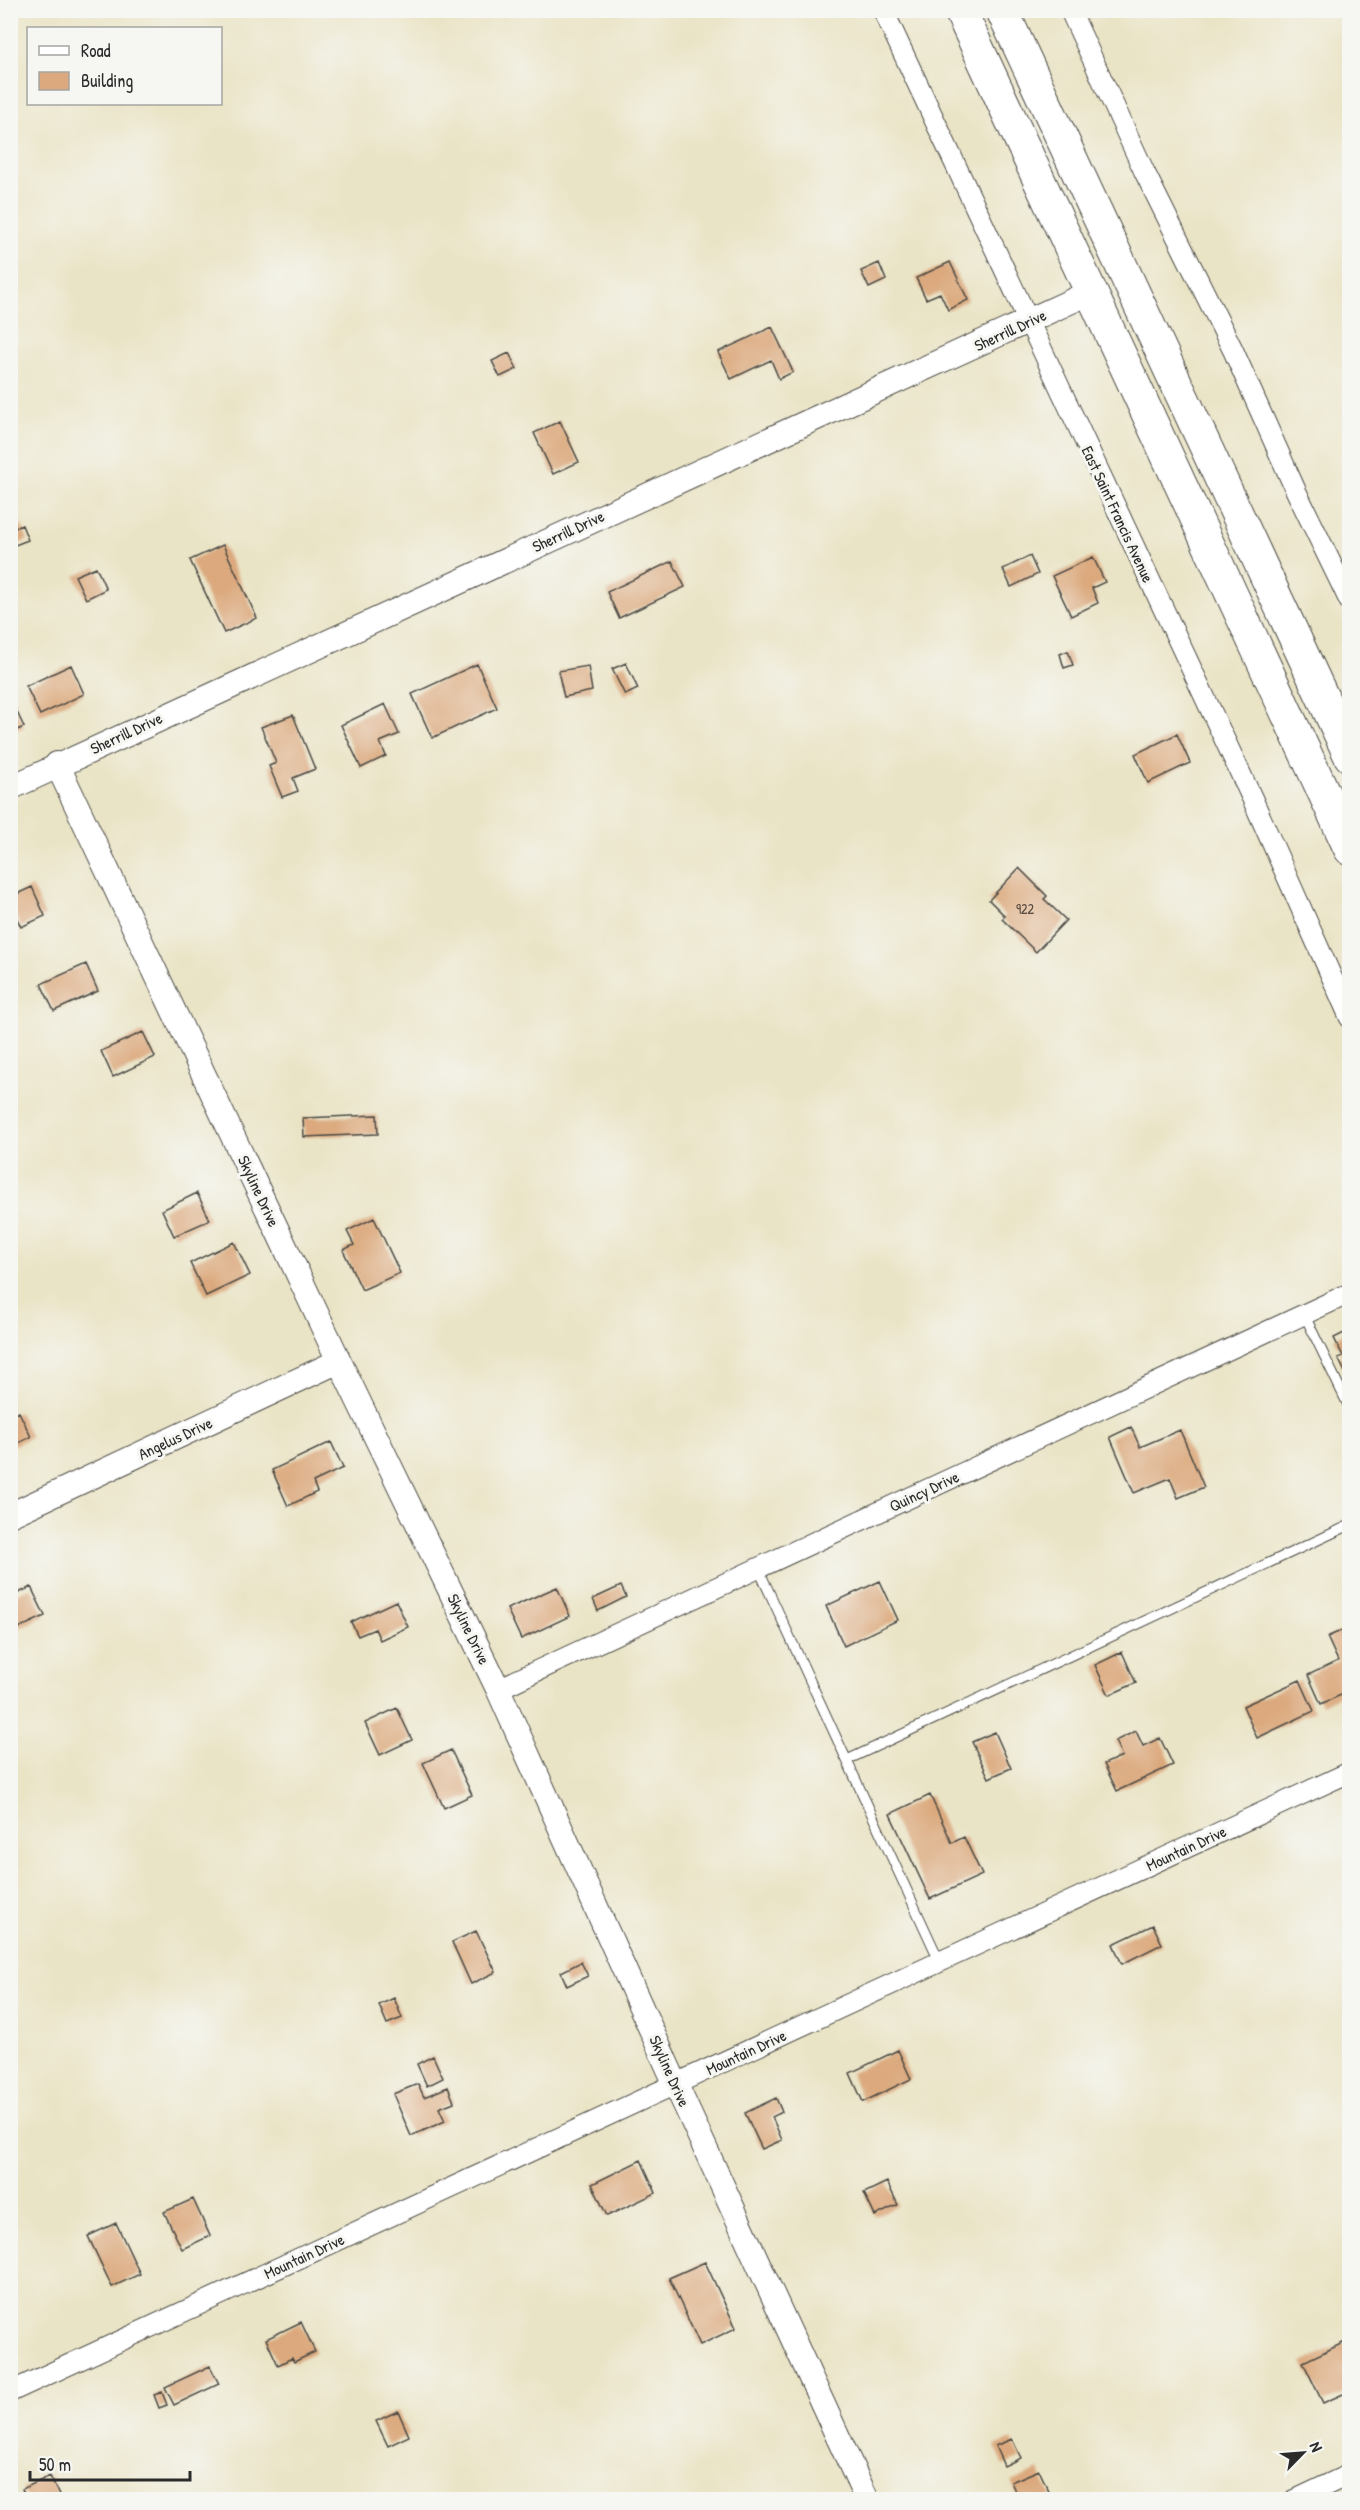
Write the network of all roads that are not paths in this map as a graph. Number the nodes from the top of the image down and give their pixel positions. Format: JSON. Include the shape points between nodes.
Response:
{"nodes":[{"id":1,"x":883,"y":10,"type":"edge"},
{"id":2,"x":960,"y":10,"type":"edge"},
{"id":3,"x":1002,"y":10,"type":"edge"},
{"id":4,"x":1070,"y":10,"type":"edge"},
{"id":5,"x":1126,"y":276,"type":"junction"},
{"id":6,"x":1091,"y":292,"type":"junction"},
{"id":7,"x":1028,"y":322,"type":"junction"},
{"id":8,"x":1350,"y":602,"type":"edge"},
{"id":9,"x":1350,"y":756,"type":"edge"},
{"id":10,"x":57,"y":764,"type":"junction"},
{"id":11,"x":10,"y":788,"type":"edge"},
{"id":12,"x":1350,"y":849,"type":"edge"},
{"id":13,"x":1350,"y":1018,"type":"edge"},
{"id":14,"x":1350,"y":1293,"type":"edge"},
{"id":15,"x":1304,"y":1314,"type":"junction"},
{"id":16,"x":339,"y":1361,"type":"junction"},
{"id":17,"x":1350,"y":1409,"type":"edge"},
{"id":18,"x":10,"y":1515,"type":"edge"},
{"id":19,"x":1350,"y":1525,"type":"edge"},
{"id":20,"x":758,"y":1568,"type":"junction"},
{"id":21,"x":498,"y":1689,"type":"junction"},
{"id":22,"x":847,"y":1760,"type":"junction"},
{"id":23,"x":1350,"y":1772,"type":"edge"},
{"id":24,"x":940,"y":1962,"type":"junction"},
{"id":25,"x":676,"y":2085,"type":"junction"},
{"id":26,"x":10,"y":2392,"type":"edge"},
{"id":27,"x":1350,"y":2474,"type":"edge"},
{"id":28,"x":867,"y":2499,"type":"edge"},
{"id":29,"x":1295,"y":2499,"type":"edge"}],
"edges":[{"from":1,"to":7,"type":"street","name":"East Saint Francis Avenue"},
{"from":2,"to":6,"type":"highway"},
{"from":3,"to":5,"type":"highway"},
{"from":4,"to":8,"type":"street"},
{"from":5,"to":6,"type":"street","name":"Sherrill Drive"},
{"from":5,"to":9,"type":"highway"},
{"from":6,"to":7,"type":"street","name":"Sherrill Drive"},
{"from":6,"to":12,"type":"highway"},
{"from":7,"to":10,"type":"street","name":"Sherrill Drive"},
{"from":7,"to":13,"type":"street","name":"East Saint Francis Avenue","via":[[1252,798]]},
{"from":10,"to":11,"type":"street","name":"Sherrill Drive"},
{"from":10,"to":16,"type":"street","name":"Skyline Drive"},
{"from":14,"to":15,"type":"street","name":"Quincy Drive"},
{"from":15,"to":17,"type":"lane"},
{"from":15,"to":20,"type":"street","name":"Quincy Drive"},
{"from":16,"to":18,"type":"street","name":"Angelus Drive"},
{"from":16,"to":21,"type":"street","name":"Skyline Drive"},
{"from":19,"to":22,"type":"lane"},
{"from":20,"to":21,"type":"street","name":"Quincy Drive"},
{"from":20,"to":22,"type":"lane"},
{"from":21,"to":25,"type":"street","name":"Skyline Drive"},
{"from":22,"to":24,"type":"lane"},
{"from":23,"to":24,"type":"street","name":"Mountain Drive"},
{"from":24,"to":25,"type":"street","name":"Mountain Drive"},
{"from":25,"to":26,"type":"street","name":"Mountain Drive"},
{"from":25,"to":28,"type":"street","name":"Skyline Drive"},
{"from":27,"to":29,"type":"street"}]}
